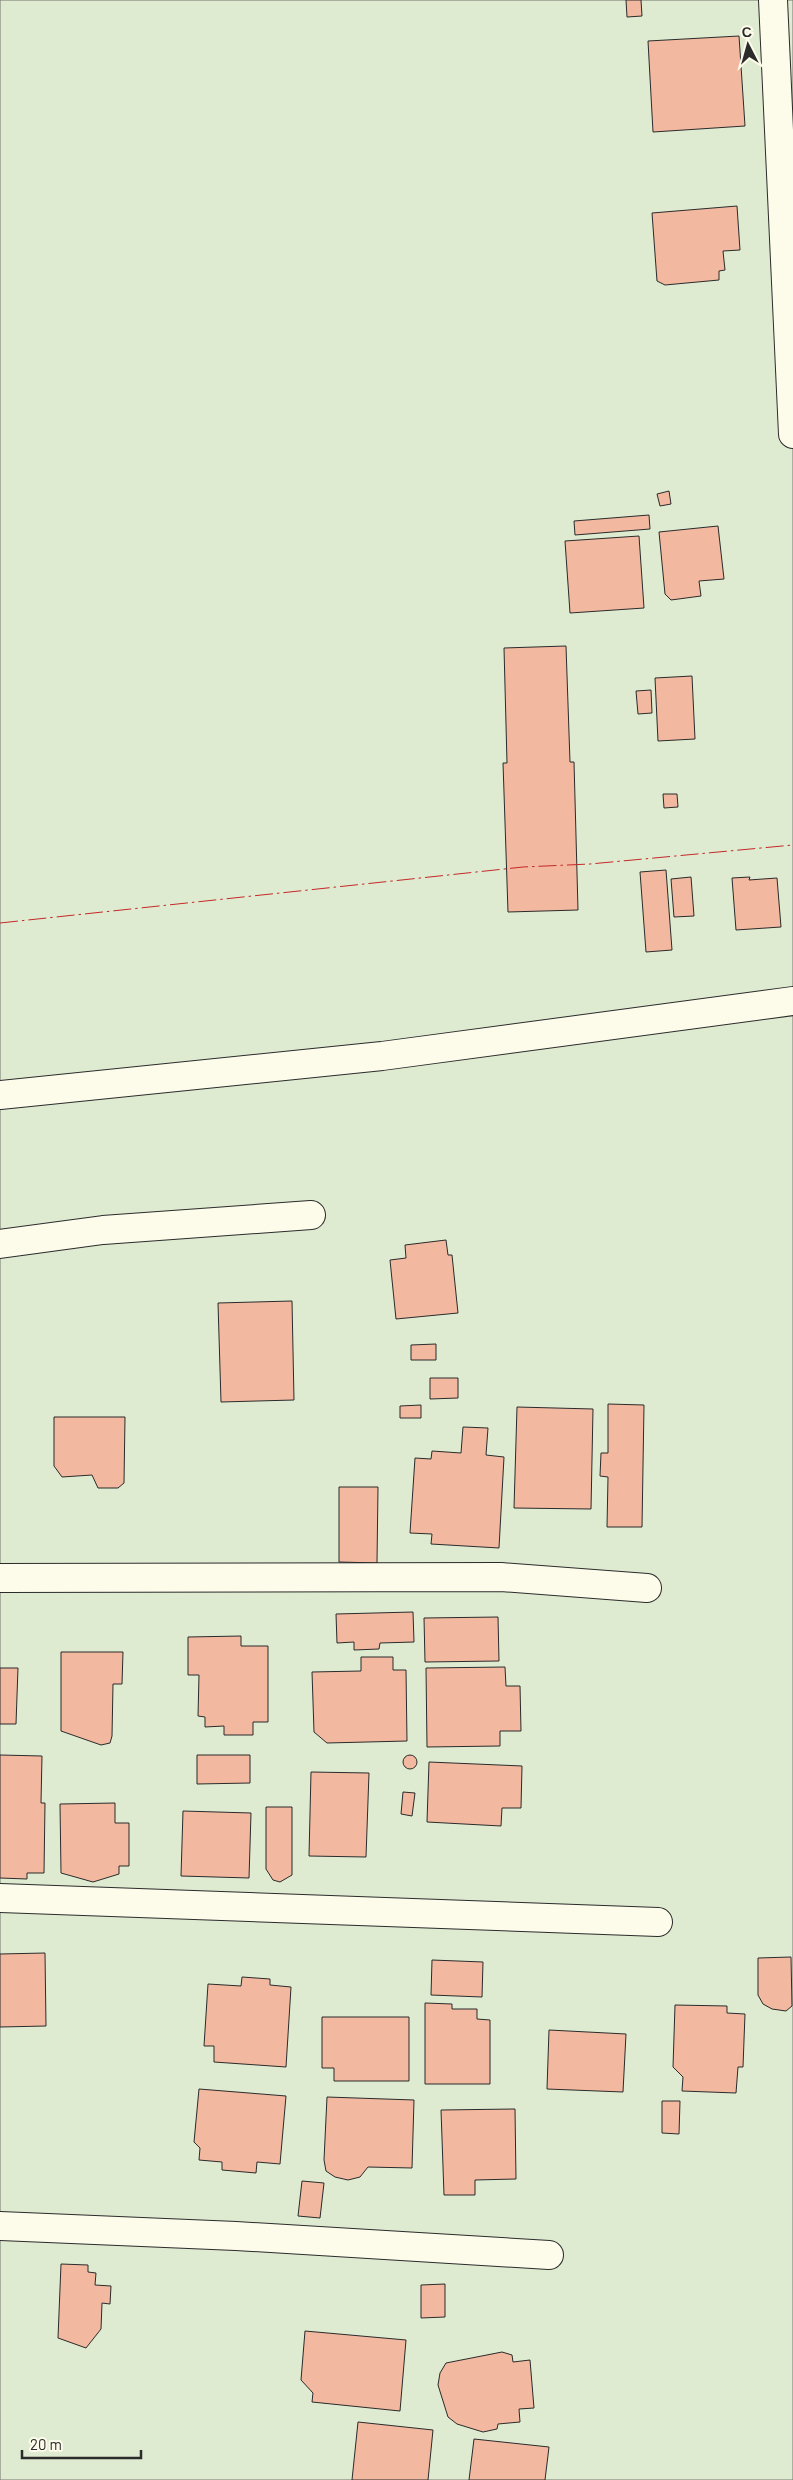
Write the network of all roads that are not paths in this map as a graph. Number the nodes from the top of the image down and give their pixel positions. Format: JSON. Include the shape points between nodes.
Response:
{"nodes":[{"id":1,"x":773,"y":0,"type":"edge"},
{"id":2,"x":793,"y":434,"type":"edge"},
{"id":3,"x":793,"y":1001,"type":"edge"},
{"id":4,"x":0,"y":1095,"type":"edge"},
{"id":5,"x":311,"y":1215,"type":"dead end"},
{"id":6,"x":0,"y":1244,"type":"edge"},
{"id":7,"x":0,"y":1578,"type":"edge"},
{"id":8,"x":647,"y":1588,"type":"dead end"},
{"id":9,"x":0,"y":1898,"type":"edge"},
{"id":10,"x":658,"y":1922,"type":"dead end"},
{"id":11,"x":0,"y":2226,"type":"edge"},
{"id":12,"x":549,"y":2255,"type":"dead end"}],
"edges":[{"from":1,"to":2,"type":"street"},
{"from":3,"to":4,"type":"street","via":[[382,1056]]},
{"from":5,"to":6,"type":"street","via":[[103,1230]]},
{"from":7,"to":8,"type":"street","via":[[501,1577]]},
{"from":9,"to":10,"type":"street"},
{"from":11,"to":12,"type":"street"}]}
